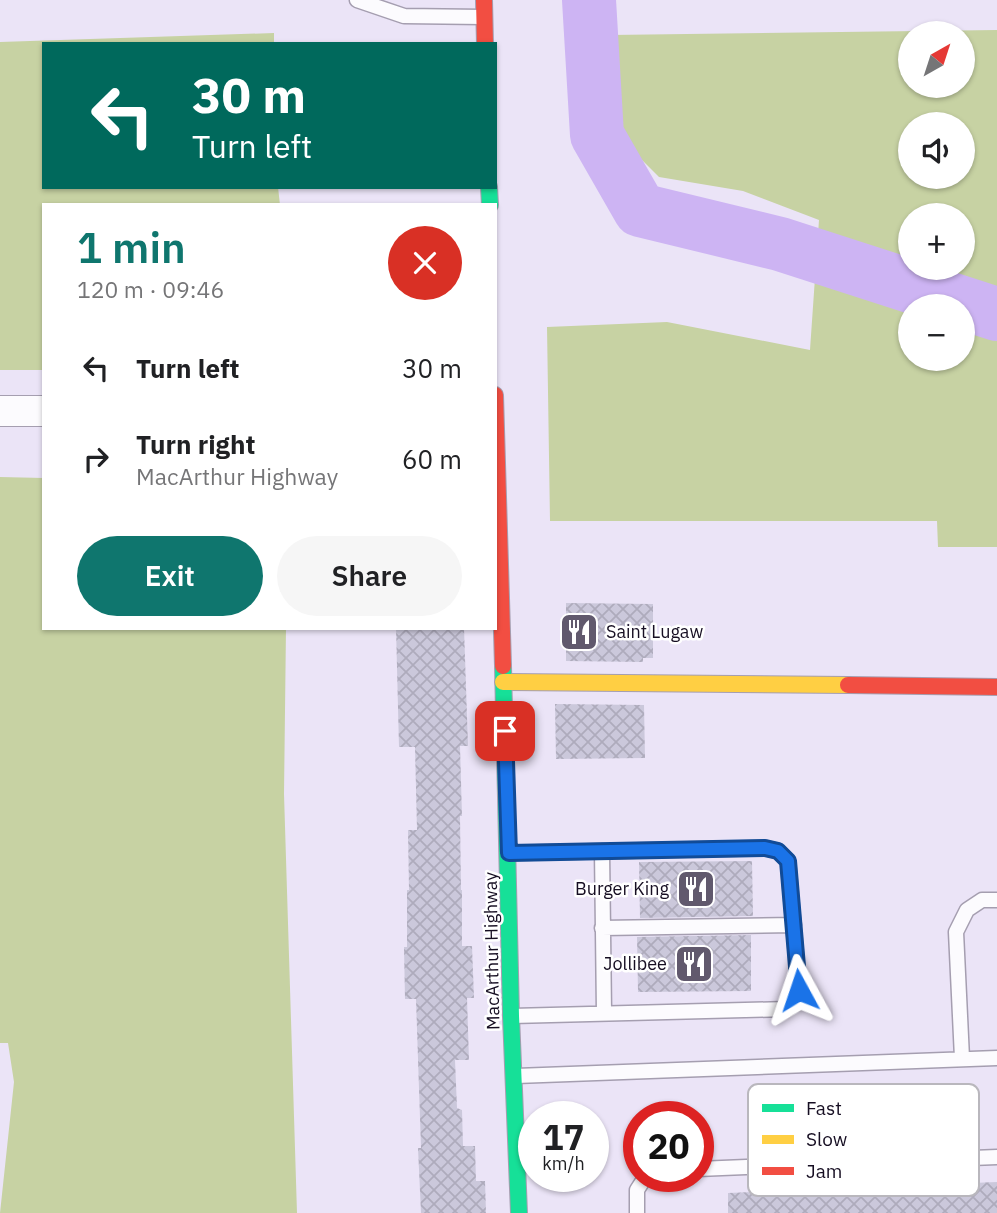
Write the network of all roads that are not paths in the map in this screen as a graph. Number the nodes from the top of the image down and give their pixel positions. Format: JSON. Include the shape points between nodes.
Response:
{"nodes":[{"id":1,"x":357,"y":0,"type":"edge"},
{"id":2,"x":484,"y":0,"type":"edge"},
{"id":3,"x":484,"y":17,"type":"junction"},
{"id":4,"x":485,"y":42,"type":"edge"},
{"id":5,"x":0,"y":411,"type":"edge"},
{"id":6,"x":42,"y":411,"type":"edge"},
{"id":7,"x":497,"y":466,"type":"edge"},
{"id":8,"x":503,"y":681,"type":"junction"},
{"id":9,"x":997,"y":687,"type":"edge"},
{"id":10,"x":602,"y":852,"type":"junction"},
{"id":11,"x":509,"y":853,"type":"junction"},
{"id":12,"x":997,"y":900,"type":"edge"},
{"id":13,"x":794,"y":925,"type":"junction"},
{"id":14,"x":602,"y":928,"type":"junction"},
{"id":15,"x":604,"y":1013,"type":"junction"},
{"id":16,"x":511,"y":1016,"type":"junction"},
{"id":17,"x":962,"y":1058,"type":"junction"},
{"id":18,"x":997,"y":1058,"type":"edge"},
{"id":19,"x":515,"y":1076,"type":"junction"},
{"id":20,"x":997,"y":1157,"type":"edge"},
{"id":21,"x":979,"y":1158,"type":"edge"},
{"id":22,"x":748,"y":1167,"type":"edge"},
{"id":23,"x":714,"y":1168,"type":"edge"},
{"id":24,"x":637,"y":1192,"type":"edge"},
{"id":25,"x":519,"y":1213,"type":"edge"},
{"id":26,"x":637,"y":1213,"type":"edge"}],
"edges":[{"from":1,"to":3,"type":"lane","via":[[404,16]]},
{"from":2,"to":3,"type":"main road"},
{"from":3,"to":4,"type":"main road"},
{"from":5,"to":6,"type":"street"},
{"from":7,"to":8,"type":"main road","name":"MacArthur Highway"},
{"from":8,"to":9,"type":"main road"},
{"from":8,"to":11,"type":"main road","name":"MacArthur Highway"},
{"from":10,"to":11,"type":"lane"},
{"from":10,"to":13,"type":"lane","via":[[778,851],[788,861]]},
{"from":10,"to":14,"type":"lane"},
{"from":11,"to":16,"type":"main road","name":"MacArthur Highway"},
{"from":12,"to":17,"type":"lane","via":[[982,900],[967,910],[956,932]]},
{"from":13,"to":14,"type":"lane"},
{"from":13,"to":15,"type":"lane","via":[[799,990],[787,1009]]},
{"from":14,"to":15,"type":"lane"},
{"from":15,"to":16,"type":"lane"},
{"from":16,"to":19,"type":"main road","name":"MacArthur Highway"},
{"from":17,"to":18,"type":"lane"},
{"from":17,"to":19,"type":"lane"},
{"from":19,"to":25,"type":"main road","name":"MacArthur Highway"},
{"from":20,"to":21,"type":"lane"},
{"from":22,"to":23,"type":"lane"},
{"from":24,"to":26,"type":"lane"}]}
